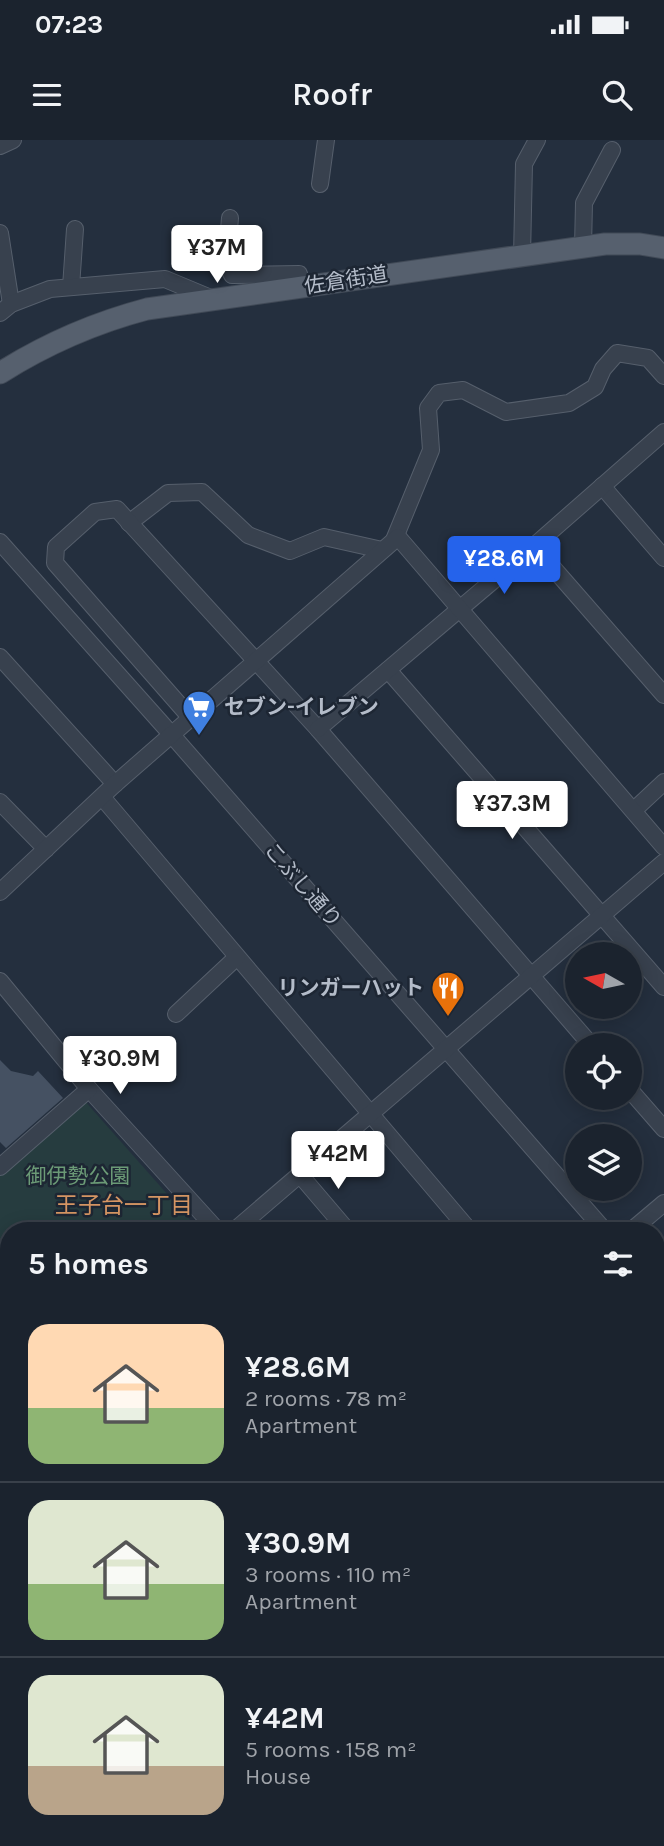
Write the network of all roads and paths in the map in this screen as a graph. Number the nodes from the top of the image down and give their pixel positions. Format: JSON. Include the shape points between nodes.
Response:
{"nodes":[{"id":1,"x":13,"y":140,"type":"edge"},
{"id":2,"x":327,"y":140,"type":"edge"},
{"id":3,"x":537,"y":140,"type":"edge"},
{"id":4,"x":0,"y":146,"type":"edge"},
{"id":5,"x":612,"y":150,"type":"dead end"},
{"id":6,"x":320,"y":184,"type":"dead end"},
{"id":7,"x":230,"y":218,"type":"dead end"},
{"id":8,"x":75,"y":229,"type":"dead end"},
{"id":9,"x":0,"y":233,"type":"edge"},
{"id":10,"x":583,"y":247,"type":"junction"},
{"id":11,"x":664,"y":248,"type":"edge"},
{"id":12,"x":522,"y":256,"type":"junction"},
{"id":13,"x":71,"y":287,"type":"junction"},
{"id":14,"x":303,"y":288,"type":"junction"},
{"id":15,"x":213,"y":299,"type":"junction"},
{"id":16,"x":5,"y":308,"type":"edge"},
{"id":17,"x":0,"y":373,"type":"edge"},
{"id":18,"x":664,"y":376,"type":"edge"},
{"id":19,"x":664,"y":432,"type":"edge"},
{"id":20,"x":602,"y":486,"type":"junction"},
{"id":21,"x":129,"y":523,"type":"junction"},
{"id":22,"x":0,"y":542,"type":"edge"},
{"id":23,"x":388,"y":545,"type":"junction"},
{"id":24,"x":534,"y":546,"type":"junction"},
{"id":25,"x":664,"y":558,"type":"edge"},
{"id":26,"x":459,"y":610,"type":"junction"},
{"id":27,"x":0,"y":657,"type":"edge"},
{"id":28,"x":255,"y":659,"type":"junction"},
{"id":29,"x":388,"y":670,"type":"junction"},
{"id":30,"x":664,"y":695,"type":"edge"},
{"id":31,"x":190,"y":717,"type":"junction"},
{"id":32,"x":318,"y":729,"type":"junction"},
{"id":33,"x":171,"y":734,"type":"junction"},
{"id":34,"x":664,"y":782,"type":"edge"},
{"id":35,"x":116,"y":784,"type":"junction"},
{"id":36,"x":102,"y":797,"type":"junction"},
{"id":37,"x":0,"y":802,"type":"edge"},
{"id":38,"x":634,"y":810,"type":"junction"},
{"id":39,"x":664,"y":847,"type":"edge"},
{"id":40,"x":46,"y":849,"type":"junction"},
{"id":41,"x":664,"y":862,"type":"edge"},
{"id":42,"x":0,"y":892,"type":"edge"},
{"id":43,"x":602,"y":915,"type":"junction"},
{"id":44,"x":237,"y":957,"type":"junction"},
{"id":45,"x":533,"y":977,"type":"junction"},
{"id":46,"x":0,"y":981,"type":"edge"},
{"id":47,"x":664,"y":987,"type":"edge"},
{"id":48,"x":176,"y":1014,"type":"dead end"},
{"id":49,"x":582,"y":1033,"type":"edge"},
{"id":50,"x":446,"y":1048,"type":"junction"},
{"id":51,"x":89,"y":1089,"type":"junction"},
{"id":52,"x":642,"y":1104,"type":"edge"},
{"id":53,"x":370,"y":1115,"type":"junction"},
{"id":54,"x":664,"y":1129,"type":"edge"},
{"id":55,"x":0,"y":1167,"type":"edge"},
{"id":56,"x":301,"y":1176,"type":"junction"},
{"id":57,"x":664,"y":1203,"type":"edge"},
{"id":58,"x":210,"y":1222,"type":"edge"},
{"id":59,"x":245,"y":1222,"type":"edge"},
{"id":60,"x":340,"y":1222,"type":"edge"},
{"id":61,"x":462,"y":1222,"type":"edge"},
{"id":62,"x":597,"y":1222,"type":"edge"},
{"id":63,"x":641,"y":1222,"type":"edge"}],
"edges":[{"from":1,"to":4,"type":"street"},
{"from":2,"to":6,"type":"street"},
{"from":3,"to":12,"type":"street","via":[[524,164]]},
{"from":5,"to":10,"type":"street","via":[[583,203]]},
{"from":7,"to":14,"type":"street","via":[[226,264],[232,275],[299,274]]},
{"from":8,"to":13,"type":"street"},
{"from":9,"to":16,"type":"street"},
{"from":10,"to":11,"type":"main road","name":"佐倉街道","via":[[622,243]]},
{"from":10,"to":12,"type":"main road","name":"佐倉街道"},
{"from":12,"to":14,"type":"main road","name":"佐倉街道"},
{"from":13,"to":15,"type":"street","via":[[165,279]]},
{"from":13,"to":16,"type":"street","via":[[50,289]]},
{"from":14,"to":15,"type":"main road","name":"佐倉街道"},
{"from":15,"to":17,"type":"main road","name":"佐倉街道","via":[[110,319],[52,343]]},
{"from":18,"to":23,"type":"street","via":[[648,358],[617,353],[595,387],[569,403],[506,412],[463,390],[439,393],[428,408],[431,450]]},
{"from":19,"to":20,"type":"street"},
{"from":20,"to":24,"type":"street"},
{"from":20,"to":25,"type":"street"},
{"from":21,"to":23,"type":"street","via":[[168,493],[202,492],[248,536],[290,551],[324,537]]},
{"from":21,"to":28,"type":"street"},
{"from":21,"to":31,"type":"street","via":[[117,509],[96,512],[56,547],[55,563]]},
{"from":22,"to":33,"type":"street","name":"こぶし通り"},
{"from":23,"to":26,"type":"street","via":[[398,537]]},
{"from":23,"to":28,"type":"street"},
{"from":24,"to":26,"type":"street"},
{"from":24,"to":30,"type":"street"},
{"from":26,"to":29,"type":"street"},
{"from":26,"to":38,"type":"street"},
{"from":27,"to":35,"type":"street"},
{"from":28,"to":31,"type":"street"},
{"from":28,"to":32,"type":"street"},
{"from":29,"to":32,"type":"street"},
{"from":29,"to":43,"type":"street"},
{"from":31,"to":33,"type":"street"},
{"from":32,"to":45,"type":"street"},
{"from":33,"to":35,"type":"street"},
{"from":33,"to":50,"type":"street","name":"こぶし通り"},
{"from":34,"to":38,"type":"street"},
{"from":35,"to":36,"type":"street"},
{"from":36,"to":40,"type":"street"},
{"from":36,"to":44,"type":"street"},
{"from":37,"to":40,"type":"street"},
{"from":38,"to":39,"type":"street"},
{"from":40,"to":42,"type":"street"},
{"from":41,"to":43,"type":"street"},
{"from":43,"to":45,"type":"street"},
{"from":43,"to":47,"type":"street"},
{"from":44,"to":48,"type":"street"},
{"from":44,"to":53,"type":"street"},
{"from":45,"to":49,"type":"street"},
{"from":45,"to":50,"type":"street"},
{"from":46,"to":51,"type":"street"},
{"from":50,"to":53,"type":"street"},
{"from":50,"to":62,"type":"street","name":"こぶし通り"},
{"from":51,"to":55,"type":"street"},
{"from":51,"to":58,"type":"street"},
{"from":52,"to":54,"type":"street"},
{"from":53,"to":56,"type":"street"},
{"from":53,"to":61,"type":"street"},
{"from":56,"to":59,"type":"street"},
{"from":56,"to":60,"type":"street"},
{"from":57,"to":63,"type":"street"}]}
